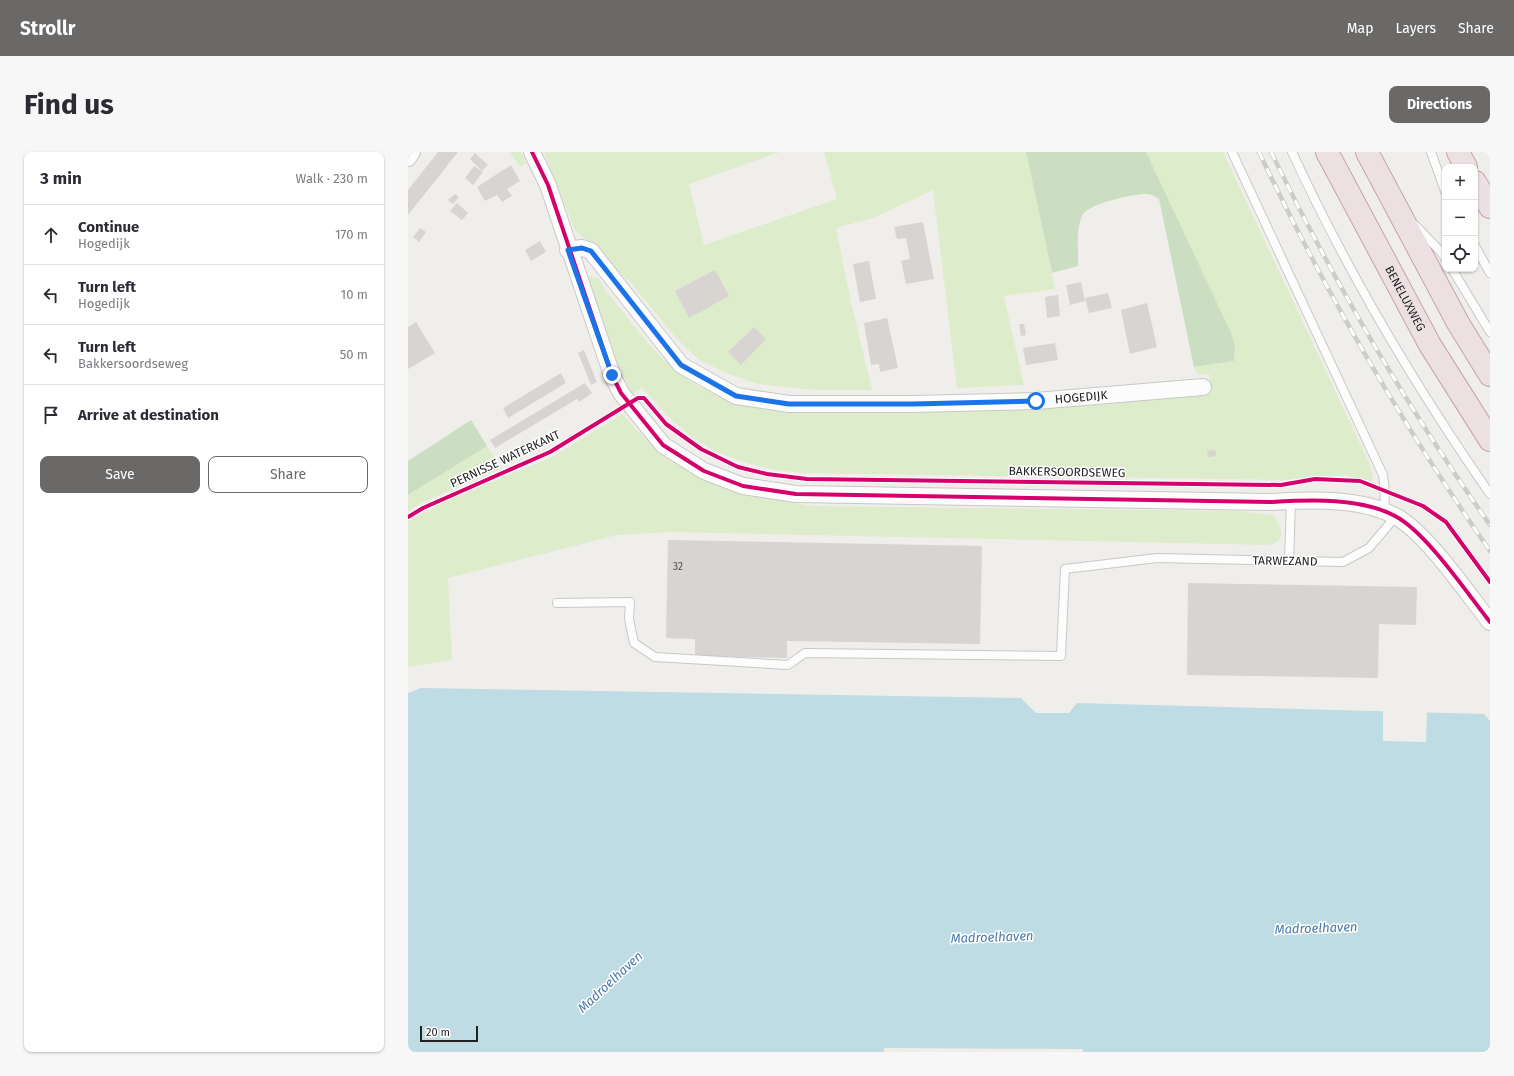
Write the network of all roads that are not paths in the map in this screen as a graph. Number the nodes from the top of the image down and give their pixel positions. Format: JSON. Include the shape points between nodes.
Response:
{"nodes":[{"id":1,"x":412,"y":152,"type":"edge"},
{"id":2,"x":532,"y":152,"type":"edge"},
{"id":3,"x":1232,"y":152,"type":"edge"},
{"id":4,"x":1292,"y":152,"type":"edge"},
{"id":5,"x":1328,"y":152,"type":"edge"},
{"id":6,"x":1368,"y":152,"type":"edge"},
{"id":7,"x":1431,"y":152,"type":"edge"},
{"id":8,"x":1458,"y":152,"type":"edge"},
{"id":9,"x":408,"y":158,"type":"edge"},
{"id":10,"x":1464,"y":164,"type":"edge"},
{"id":11,"x":1442,"y":183,"type":"edge"},
{"id":12,"x":1478,"y":187,"type":"edge"},
{"id":13,"x":1393,"y":202,"type":"junction"},
{"id":14,"x":1490,"y":207,"type":"edge"},
{"id":15,"x":568,"y":250,"type":"junction"},
{"id":16,"x":1478,"y":251,"type":"edge"},
{"id":17,"x":1442,"y":252,"type":"edge"},
{"id":18,"x":1454,"y":272,"type":"edge"},
{"id":19,"x":1490,"y":273,"type":"edge"},
{"id":20,"x":1490,"y":332,"type":"edge"},
{"id":21,"x":1490,"y":375,"type":"edge"},
{"id":22,"x":1203,"y":387,"type":"dead end"},
{"id":23,"x":1490,"y":440,"type":"edge"},
{"id":24,"x":1490,"y":494,"type":"edge"},
{"id":25,"x":1291,"y":501,"type":"junction"},
{"id":26,"x":1390,"y":514,"type":"junction"},
{"id":27,"x":1289,"y":562,"type":"junction"},
{"id":28,"x":558,"y":604,"type":"dead end"},
{"id":29,"x":1490,"y":622,"type":"edge"}],
"edges":[{"from":1,"to":9,"type":"street"},
{"from":2,"to":15,"type":"street","via":[[548,185]]},
{"from":3,"to":26,"type":"lane","via":[[1383,475]]},
{"from":4,"to":24,"type":"lane","via":[[1317,206],[1400,354]]},
{"from":5,"to":23,"type":"highway","name":"BENELUXWEG","via":[[1430,345]]},
{"from":6,"to":13,"type":"highway"},
{"from":7,"to":11,"type":"lane"},
{"from":8,"to":10,"type":"highway"},
{"from":12,"to":14,"type":"highway"},
{"from":13,"to":17,"type":"lane"},
{"from":13,"to":21,"type":"highway","via":[[1458,323]]},
{"from":15,"to":22,"type":"street","name":"HOGEDIJK","via":[[582,248],[591,251],[681,365],[736,396],[789,404],[921,404],[1036,401]]},
{"from":15,"to":25,"type":"street","via":[[621,394],[663,445],[704,471],[743,486],[796,494]]},
{"from":16,"to":19,"type":"lane"},
{"from":18,"to":20,"type":"lane"},
{"from":25,"to":26,"type":"street","via":[[1321,500],[1355,504]]},
{"from":25,"to":27,"type":"lane"},
{"from":26,"to":27,"type":"lane","name":"TARWEZAND","via":[[1369,548],[1343,562]]},
{"from":26,"to":29,"type":"street","via":[[1414,530]]},
{"from":27,"to":28,"type":"lane","name":"TARWEZAND","via":[[1156,558],[1065,569],[1061,656],[805,653],[788,665],[655,657],[634,643],[629,619],[630,602]]}]}
